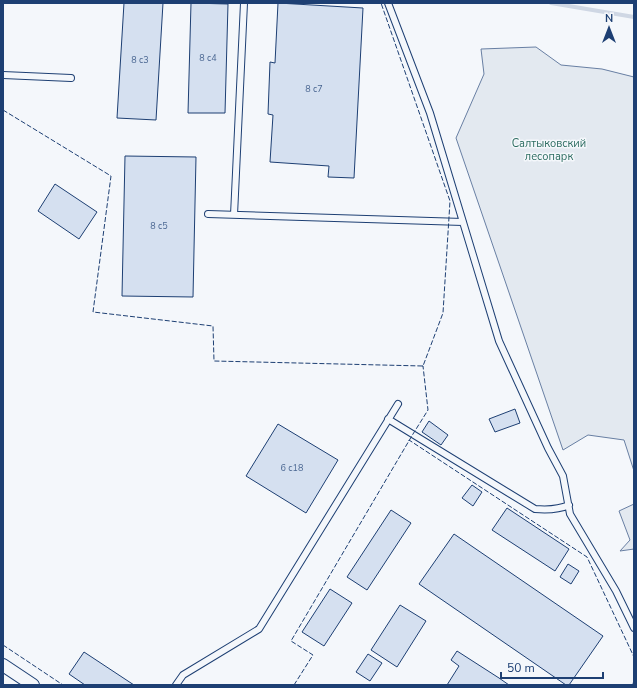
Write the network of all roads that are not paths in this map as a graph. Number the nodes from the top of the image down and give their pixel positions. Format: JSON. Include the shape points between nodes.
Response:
{"nodes":[{"id":1,"x":244,"y":3,"type":"edge"},
{"id":2,"x":388,"y":3,"type":"edge"},
{"id":3,"x":3,"y":75,"type":"edge"},
{"id":4,"x":71,"y":78,"type":"dead end"},
{"id":5,"x":208,"y":214,"type":"dead end"},
{"id":6,"x":234,"y":215,"type":"junction"},
{"id":7,"x":463,"y":222,"type":"junction"},
{"id":8,"x":398,"y":404,"type":"dead end"},
{"id":9,"x":388,"y":419,"type":"junction"},
{"id":10,"x":568,"y":505,"type":"junction"},
{"id":11,"x":634,"y":628,"type":"edge"},
{"id":12,"x":3,"y":665,"type":"edge"},
{"id":13,"x":32,"y":685,"type":"edge"},
{"id":14,"x":176,"y":685,"type":"edge"}],
"edges":[{"from":1,"to":6,"type":"lane"},
{"from":2,"to":7,"type":"lane","via":[[430,113]]},
{"from":3,"to":4,"type":"lane"},
{"from":5,"to":6,"type":"lane"},
{"from":6,"to":7,"type":"lane"},
{"from":7,"to":10,"type":"lane","via":[[499,341],[563,476]]},
{"from":8,"to":9,"type":"lane"},
{"from":9,"to":10,"type":"lane","via":[[535,508],[550,510]]},
{"from":9,"to":14,"type":"lane","via":[[260,629],[182,675]]},
{"from":10,"to":11,"type":"lane","via":[[570,514],[616,591]]},
{"from":12,"to":13,"type":"street"}]}
